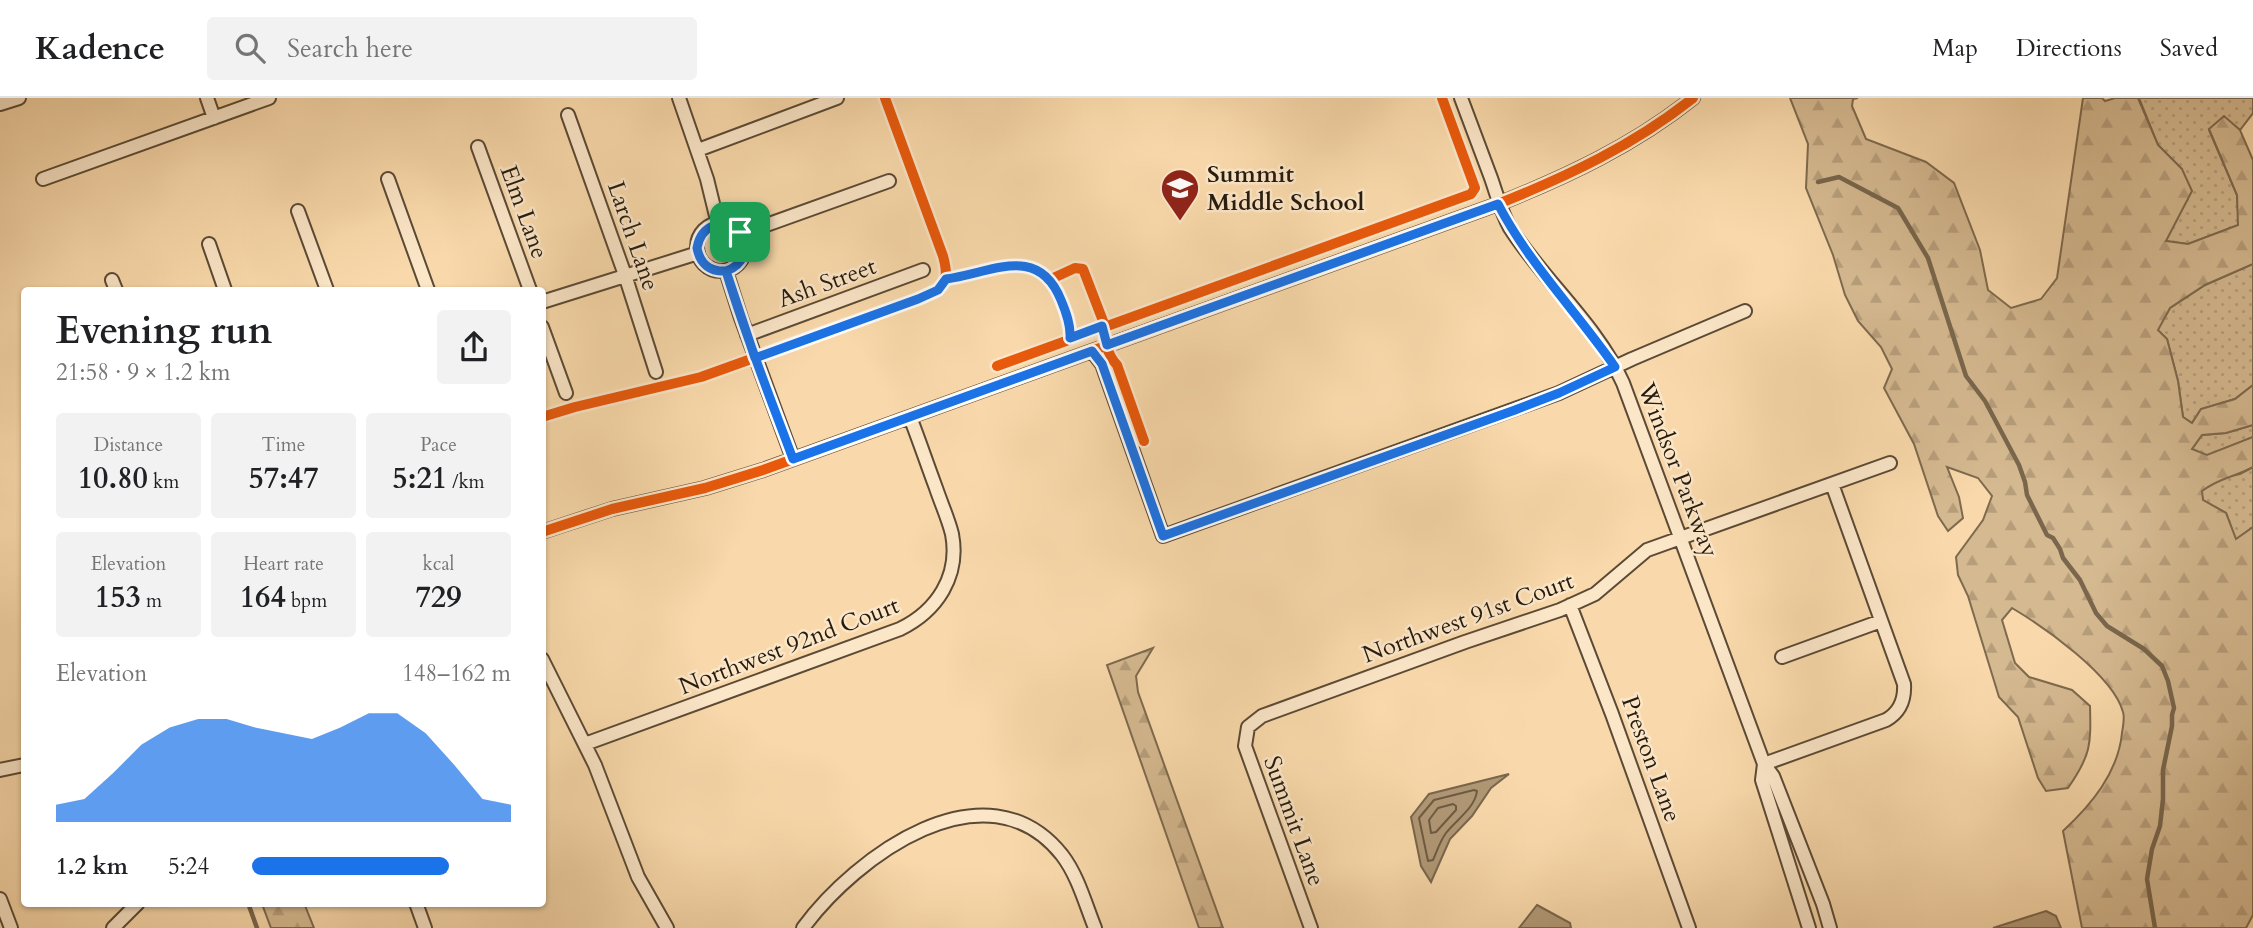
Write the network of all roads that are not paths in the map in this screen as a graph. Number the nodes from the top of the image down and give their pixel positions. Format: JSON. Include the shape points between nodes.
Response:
{"nodes":[{"id":1,"x":19,"y":98,"type":"edge"},
{"id":2,"x":207,"y":98,"type":"edge"},
{"id":3,"x":270,"y":98,"type":"edge"},
{"id":4,"x":679,"y":98,"type":"edge"},
{"id":5,"x":837,"y":98,"type":"edge"},
{"id":6,"x":1461,"y":98,"type":"edge"},
{"id":7,"x":1693,"y":98,"type":"edge"},
{"id":8,"x":0,"y":104,"type":"edge"},
{"id":9,"x":568,"y":115,"type":"dead end"},
{"id":10,"x":214,"y":118,"type":"junction"},
{"id":11,"x":478,"y":147,"type":"dead end"},
{"id":12,"x":698,"y":150,"type":"junction"},
{"id":13,"x":43,"y":179,"type":"dead end"},
{"id":14,"x":388,"y":179,"type":"dead end"},
{"id":15,"x":889,"y":181,"type":"dead end"},
{"id":16,"x":1498,"y":204,"type":"junction"},
{"id":17,"x":298,"y":211,"type":"dead end"},
{"id":18,"x":718,"y":224,"type":"junction"},
{"id":19,"x":743,"y":237,"type":"junction"},
{"id":20,"x":209,"y":244,"type":"dead end"},
{"id":21,"x":698,"y":253,"type":"junction"},
{"id":22,"x":922,"y":270,"type":"dead end"},
{"id":23,"x":726,"y":271,"type":"junction"},
{"id":24,"x":625,"y":275,"type":"junction"},
{"id":25,"x":224,"y":287,"type":"edge"},
{"id":26,"x":326,"y":287,"type":"edge"},
{"id":27,"x":427,"y":287,"type":"edge"},
{"id":28,"x":529,"y":287,"type":"edge"},
{"id":29,"x":546,"y":301,"type":"edge"},
{"id":30,"x":1745,"y":311,"type":"dead end"},
{"id":31,"x":747,"y":335,"type":"junction"},
{"id":32,"x":546,"y":338,"type":"edge"},
{"id":33,"x":1092,"y":351,"type":"junction"},
{"id":34,"x":1615,"y":367,"type":"junction"},
{"id":35,"x":656,"y":372,"type":"dead end"},
{"id":36,"x":566,"y":393,"type":"dead end"},
{"id":37,"x":910,"y":417,"type":"junction"},
{"id":38,"x":793,"y":459,"type":"junction"},
{"id":39,"x":1890,"y":463,"type":"dead end"},
{"id":40,"x":1832,"y":484,"type":"junction"},
{"id":41,"x":546,"y":531,"type":"edge"},
{"id":42,"x":1681,"y":538,"type":"junction"},
{"id":43,"x":1570,"y":606,"type":"junction"},
{"id":44,"x":1881,"y":621,"type":"junction"},
{"id":45,"x":1782,"y":657,"type":"dead end"},
{"id":46,"x":546,"y":667,"type":"edge"},
{"id":47,"x":1248,"y":726,"type":"joint"},
{"id":48,"x":585,"y":744,"type":"junction"},
{"id":49,"x":1764,"y":764,"type":"junction"},
{"id":50,"x":21,"y":766,"type":"edge"},
{"id":51,"x":0,"y":770,"type":"edge"},
{"id":52,"x":0,"y":899,"type":"edge"},
{"id":53,"x":134,"y":907,"type":"edge"},
{"id":54,"x":417,"y":907,"type":"edge"},
{"id":55,"x":11,"y":928,"type":"edge"},
{"id":56,"x":113,"y":928,"type":"edge"},
{"id":57,"x":425,"y":928,"type":"edge"},
{"id":58,"x":667,"y":928,"type":"edge"},
{"id":59,"x":803,"y":928,"type":"edge"},
{"id":60,"x":1094,"y":928,"type":"edge"},
{"id":61,"x":1311,"y":928,"type":"edge"},
{"id":62,"x":1689,"y":928,"type":"edge"},
{"id":63,"x":1809,"y":928,"type":"edge"},
{"id":64,"x":1830,"y":928,"type":"edge"}],
"edges":[{"from":1,"to":8,"type":"street"},
{"from":2,"to":10,"type":"street"},
{"from":3,"to":10,"type":"street"},
{"from":4,"to":12,"type":"street"},
{"from":5,"to":12,"type":"street"},
{"from":6,"to":16,"type":"street","name":"Windsor Parkway"},
{"from":7,"to":16,"type":"street","via":[[1622,148]]},
{"from":9,"to":24,"type":"street","name":"Larch Lane"},
{"from":10,"to":13,"type":"street"},
{"from":11,"to":28,"type":"street","name":"Elm Lane"},
{"from":12,"to":18,"type":"street"},
{"from":14,"to":27,"type":"street"},
{"from":15,"to":19,"type":"street"},
{"from":16,"to":33,"type":"street"},
{"from":16,"to":34,"type":"street","name":"Windsor Parkway","via":[[1540,270]]},
{"from":17,"to":26,"type":"street"},
{"from":18,"to":19,"type":"street","via":[[732,226]]},
{"from":18,"to":21,"type":"street","via":[[702,234]]},
{"from":19,"to":23,"type":"street","via":[[743,258]]},
{"from":20,"to":25,"type":"street"},
{"from":21,"to":23,"type":"street","via":[[709,268]]},
{"from":21,"to":24,"type":"street"},
{"from":22,"to":31,"type":"street","name":"Ash Street"},
{"from":23,"to":31,"type":"street"},
{"from":24,"to":29,"type":"street"},
{"from":24,"to":35,"type":"street","name":"Larch Lane"},
{"from":30,"to":34,"type":"street"},
{"from":31,"to":38,"type":"street"},
{"from":32,"to":36,"type":"street"},
{"from":33,"to":34,"type":"street","via":[[1102,364],[1163,536],[1515,410]]},
{"from":33,"to":37,"type":"street"},
{"from":34,"to":42,"type":"street","name":"Windsor Parkway"},
{"from":37,"to":38,"type":"street"},
{"from":37,"to":48,"type":"street","name":"Northwest 92nd Court","via":[[954,550],[948,583],[927,613],[900,629]]},
{"from":38,"to":41,"type":"street"},
{"from":39,"to":40,"type":"street","name":"Northwest 91st Court"},
{"from":40,"to":42,"type":"street","name":"Northwest 91st Court"},
{"from":40,"to":44,"type":"street"},
{"from":42,"to":43,"type":"street","name":"Northwest 91st Court","via":[[1647,550],[1595,594]]},
{"from":42,"to":49,"type":"street","name":"Windsor Parkway"},
{"from":43,"to":47,"type":"street","name":"Northwest 91st Court","via":[[1262,716]]},
{"from":43,"to":62,"type":"street","name":"Preston Lane"},
{"from":44,"to":45,"type":"street"},
{"from":44,"to":49,"type":"street","via":[[1904,684],[1903,701],[1896,712],[1886,720]]},
{"from":46,"to":48,"type":"street"},
{"from":47,"to":61,"type":"street","name":"Summit Lane","via":[[1245,746]]},
{"from":48,"to":58,"type":"street","via":[[638,877]]},
{"from":49,"to":63,"type":"street","name":"Windsor Parkway","via":[[1762,780]]},
{"from":49,"to":64,"type":"street","name":"Windsor Parkway","via":[[1773,776]]},
{"from":50,"to":51,"type":"street"},
{"from":52,"to":55,"type":"street"},
{"from":53,"to":56,"type":"street"},
{"from":54,"to":57,"type":"street"},
{"from":59,"to":60,"type":"street","via":[[852,876],[907,837],[955,818],[994,816],[1032,830],[1055,848],[1072,870]]}]}
